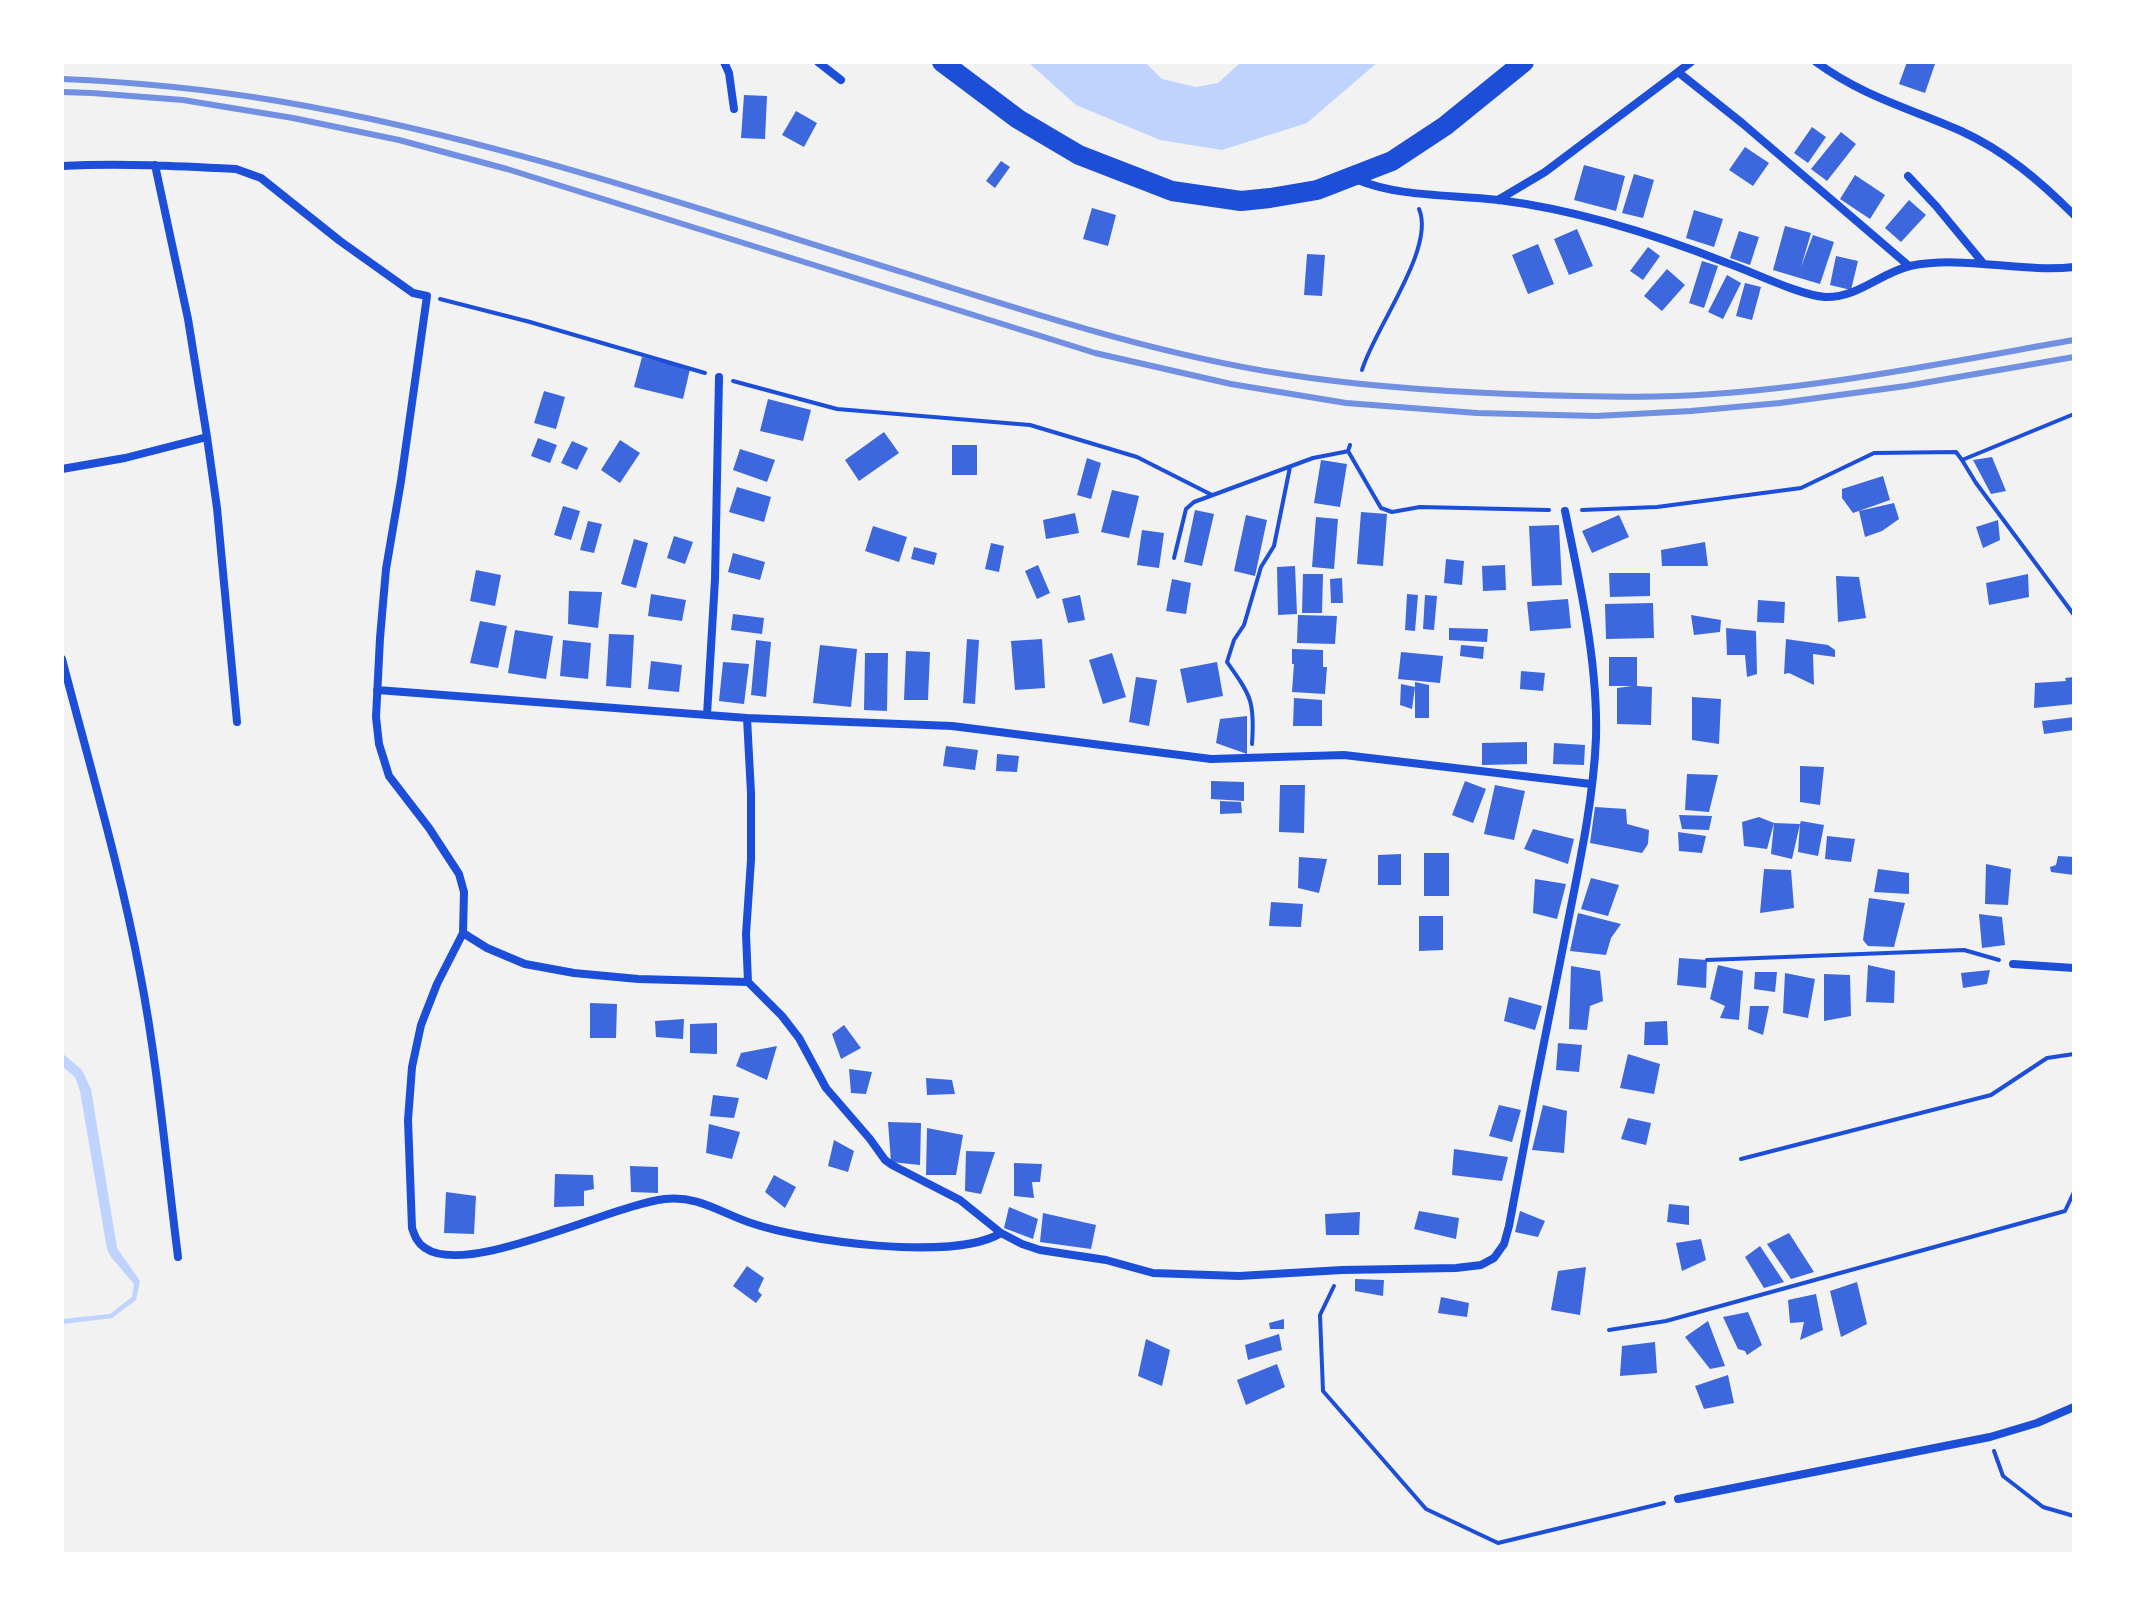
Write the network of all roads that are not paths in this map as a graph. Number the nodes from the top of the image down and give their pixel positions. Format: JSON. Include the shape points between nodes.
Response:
{"nodes":[{"id":1,"x":724,"y":62,"type":"edge"},
{"id":2,"x":818,"y":62,"type":"edge"},
{"id":3,"x":942,"y":62,"type":"edge"},
{"id":4,"x":1524,"y":62,"type":"edge"},
{"id":5,"x":1691,"y":62,"type":"edge"},
{"id":6,"x":1816,"y":62,"type":"edge"},
{"id":7,"x":1678,"y":72,"type":"junction"},
{"id":8,"x":841,"y":80,"type":"dead end"},
{"id":9,"x":734,"y":109,"type":"dead end"},
{"id":10,"x":155,"y":165,"type":"junction"},
{"id":11,"x":62,"y":166,"type":"edge"},
{"id":12,"x":1350,"y":176,"type":"junction"},
{"id":13,"x":1908,"y":176,"type":"dead end"},
{"id":14,"x":1498,"y":200,"type":"junction"},
{"id":15,"x":2074,"y":215,"type":"edge"},
{"id":16,"x":1983,"y":263,"type":"junction"},
{"id":17,"x":1909,"y":266,"type":"junction"},
{"id":18,"x":2074,"y":267,"type":"edge"},
{"id":19,"x":719,"y":377,"type":"road end"},
{"id":20,"x":207,"y":437,"type":"junction"},
{"id":21,"x":62,"y":469,"type":"edge"},
{"id":22,"x":1565,"y":511,"type":"road end"},
{"id":23,"x":62,"y":659,"type":"edge"},
{"id":24,"x":377,"y":690,"type":"junction"},
{"id":25,"x":707,"y":715,"type":"junction"},
{"id":26,"x":747,"y":718,"type":"junction"},
{"id":27,"x":237,"y":722,"type":"dead end"},
{"id":28,"x":1591,"y":784,"type":"junction"},
{"id":29,"x":463,"y":933,"type":"junction"},
{"id":30,"x":2013,"y":964,"type":"road end"},
{"id":31,"x":2074,"y":968,"type":"edge"},
{"id":32,"x":748,"y":982,"type":"junction"},
{"id":33,"x":1001,"y":1233,"type":"junction"},
{"id":34,"x":178,"y":1257,"type":"dead end"},
{"id":35,"x":2074,"y":1407,"type":"edge"},
{"id":36,"x":1678,"y":1499,"type":"road end"}],
"edges":[{"from":1,"to":9,"type":"street"},
{"from":2,"to":8,"type":"street"},
{"from":3,"to":12,"type":"main road","via":[[1018,119],[1079,155],[1172,191],[1241,201],[1317,190]]},
{"from":4,"to":12,"type":"main road","via":[[1392,161]]},
{"from":5,"to":7,"type":"street"},
{"from":6,"to":15,"type":"street","via":[[1857,89],[1990,146]]},
{"from":7,"to":14,"type":"street","via":[[1545,172]]},
{"from":7,"to":17,"type":"street"},
{"from":10,"to":11,"type":"street"},
{"from":10,"to":20,"type":"street"},
{"from":10,"to":24,"type":"street","via":[[236,169],[261,178],[413,293],[427,296],[386,569]]},
{"from":12,"to":14,"type":"street","via":[[1407,194]]},
{"from":13,"to":16,"type":"street"},
{"from":14,"to":17,"type":"street","via":[[1632,228],[1816,296],[1846,294]]},
{"from":16,"to":17,"type":"street"},
{"from":16,"to":18,"type":"street"},
{"from":19,"to":25,"type":"street"},
{"from":20,"to":21,"type":"street"},
{"from":20,"to":27,"type":"street"},
{"from":22,"to":28,"type":"street","via":[[1594,676]]},
{"from":23,"to":34,"type":"street","via":[[140,973]]},
{"from":24,"to":25,"type":"street"},
{"from":24,"to":29,"type":"street","via":[[379,744],[389,776],[459,874]]},
{"from":25,"to":26,"type":"street"},
{"from":26,"to":28,"type":"street","via":[[952,726],[1211,759],[1344,755]]},
{"from":26,"to":32,"type":"street"},
{"from":28,"to":33,"type":"street","via":[[1504,1244],[1494,1258],[1456,1268],[1239,1276],[1153,1273],[1040,1250]]},
{"from":29,"to":32,"type":"street","via":[[525,964],[574,973]]},
{"from":29,"to":33,"type":"street","via":[[421,1025],[412,1067],[412,1228],[424,1248],[439,1255],[488,1252],[666,1199],[705,1203],[785,1232],[876,1245],[950,1247]]},
{"from":30,"to":31,"type":"street"},
{"from":32,"to":33,"type":"street","via":[[799,1038],[826,1088],[885,1160],[960,1200]]},
{"from":35,"to":36,"type":"street","via":[[1990,1437]]}]}
